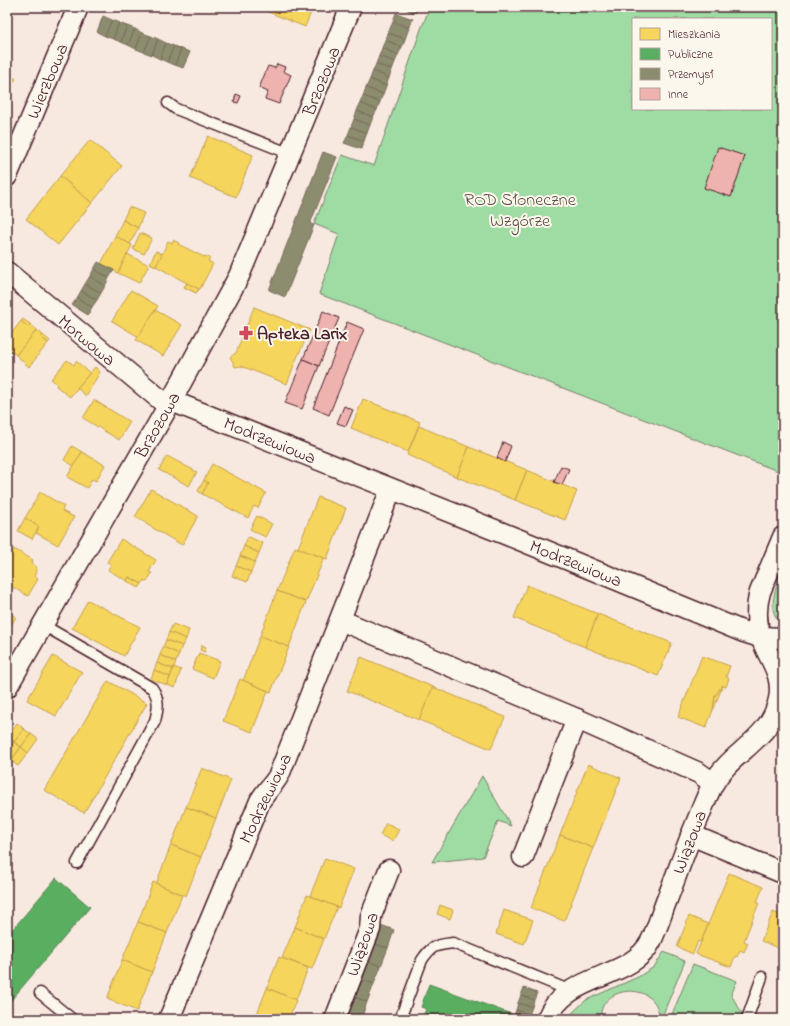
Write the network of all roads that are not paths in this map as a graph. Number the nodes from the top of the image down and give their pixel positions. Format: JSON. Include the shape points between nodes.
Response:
{"nodes":[{"id":1,"x":78,"y":7,"type":"edge"},
{"id":2,"x":351,"y":7,"type":"edge"},
{"id":3,"x":168,"y":103,"type":"dead end"},
{"id":4,"x":291,"y":154,"type":"junction"},
{"id":5,"x":7,"y":176,"type":"edge"},
{"id":6,"x":7,"y":272,"type":"edge"},
{"id":7,"x":170,"y":403,"type":"junction"},
{"id":8,"x":392,"y":489,"type":"junction"},
{"id":9,"x":783,"y":537,"type":"edge"},
{"id":10,"x":340,"y":620,"type":"junction"},
{"id":11,"x":42,"y":625,"type":"junction"},
{"id":12,"x":760,"y":637,"type":"junction"},
{"id":13,"x":783,"y":638,"type":"edge"},
{"id":14,"x":7,"y":686,"type":"edge"},
{"id":15,"x":577,"y":719,"type":"junction"},
{"id":16,"x":713,"y":783,"type":"junction"},
{"id":17,"x":691,"y":835,"type":"junction"},
{"id":18,"x":523,"y":857,"type":"dead end"},
{"id":19,"x":76,"y":864,"type":"dead end"},
{"id":20,"x":389,"y":870,"type":"dead end"},
{"id":21,"x":783,"y":873,"type":"edge"},
{"id":22,"x":762,"y":977,"type":"dead end"},
{"id":23,"x":571,"y":991,"type":"junction"},
{"id":24,"x":40,"y":993,"type":"dead end"},
{"id":25,"x":72,"y":1019,"type":"edge"},
{"id":26,"x":169,"y":1019,"type":"edge"},
{"id":27,"x":335,"y":1019,"type":"edge"},
{"id":28,"x":400,"y":1019,"type":"edge"},
{"id":29,"x":547,"y":1019,"type":"edge"},
{"id":30,"x":747,"y":1019,"type":"edge"}],
"edges":[{"from":1,"to":5,"type":"street","name":"Wierzbowa"},
{"from":2,"to":4,"type":"street","name":"Brzozowa"},
{"from":3,"to":4,"type":"lane","via":[[176,109]]},
{"from":4,"to":7,"type":"street","name":"Brzozowa","via":[[239,276]]},
{"from":6,"to":7,"type":"street","name":"Morwowa","via":[[162,401]]},
{"from":7,"to":8,"type":"street","name":"Modrzewiowa","via":[[179,404]]},
{"from":7,"to":11,"type":"street","name":"Brzozowa"},
{"from":8,"to":10,"type":"street","name":"Modrzewiowa"},
{"from":8,"to":12,"type":"street","name":"Modrzewiowa"},
{"from":9,"to":12,"type":"street","via":[[758,602]]},
{"from":10,"to":15,"type":"street"},
{"from":10,"to":26,"type":"street","name":"Modrzewiowa","via":[[279,775],[260,800]]},
{"from":11,"to":14,"type":"street","name":"Brzozowa"},
{"from":11,"to":19,"type":"lane","via":[[152,688],[158,699],[155,720]]},
{"from":12,"to":13,"type":"street","name":"Modrzewiowa"},
{"from":12,"to":16,"type":"street","name":"Wiązowa","via":[[774,664],[780,689],[779,700],[762,734],[724,769]]},
{"from":15,"to":16,"type":"street","via":[[699,773]]},
{"from":15,"to":18,"type":"street"},
{"from":16,"to":17,"type":"street","name":"Wiązowa"},
{"from":17,"to":21,"type":"street"},
{"from":17,"to":23,"type":"street","name":"Wiązowa","via":[[644,952],[635,960]]},
{"from":20,"to":27,"type":"street","name":"Wiązowa","via":[[371,916],[370,929]]},
{"from":22,"to":30,"type":"lane"},
{"from":23,"to":28,"type":"lane","via":[[453,943],[436,945],[422,960]]},
{"from":23,"to":29,"type":"street","name":"Wiązowa","via":[[552,1009]]},
{"from":24,"to":25,"type":"lane"}]}
